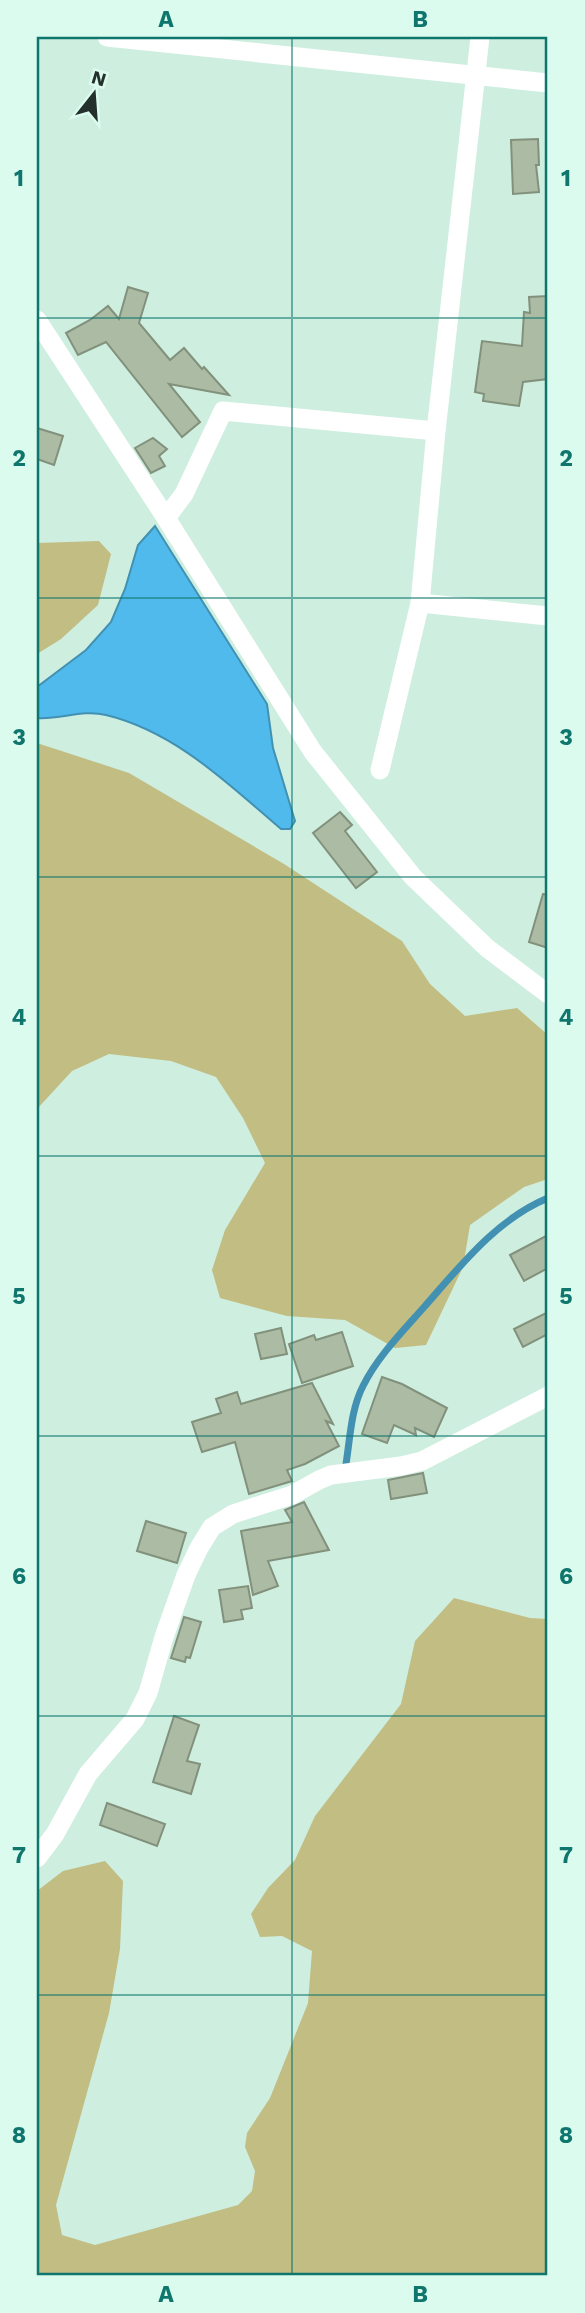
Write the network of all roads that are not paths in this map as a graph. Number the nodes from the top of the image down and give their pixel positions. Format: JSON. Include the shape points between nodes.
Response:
{"nodes":[{"id":1,"x":107,"y":37,"type":"edge"},
{"id":2,"x":480,"y":37,"type":"edge"},
{"id":3,"x":477,"y":75,"type":"junction"},
{"id":4,"x":548,"y":83,"type":"edge"},
{"id":5,"x":37,"y":320,"type":"edge"},
{"id":6,"x":436,"y":431,"type":"junction"},
{"id":7,"x":166,"y":518,"type":"junction"},
{"id":8,"x":420,"y":603,"type":"junction"},
{"id":9,"x":548,"y":616,"type":"edge"},
{"id":10,"x":380,"y":770,"type":"dead end"},
{"id":11,"x":548,"y":994,"type":"edge"},
{"id":12,"x":548,"y":1396,"type":"edge"},
{"id":13,"x":37,"y":1858,"type":"edge"}],
"edges":[{"from":1,"to":3,"type":"street"},
{"from":2,"to":3,"type":"street"},
{"from":3,"to":4,"type":"street"},
{"from":3,"to":6,"type":"street"},
{"from":5,"to":7,"type":"street"},
{"from":6,"to":7,"type":"street","via":[[223,411],[184,494]]},
{"from":6,"to":8,"type":"street"},
{"from":7,"to":11,"type":"street","via":[[313,751],[413,877],[487,948]]},
{"from":8,"to":9,"type":"street"},
{"from":8,"to":10,"type":"street"},
{"from":12,"to":13,"type":"street","via":[[422,1461],[331,1475],[292,1496],[233,1514],[212,1527],[186,1575],[148,1693],[135,1719],[88,1774]]}]}
